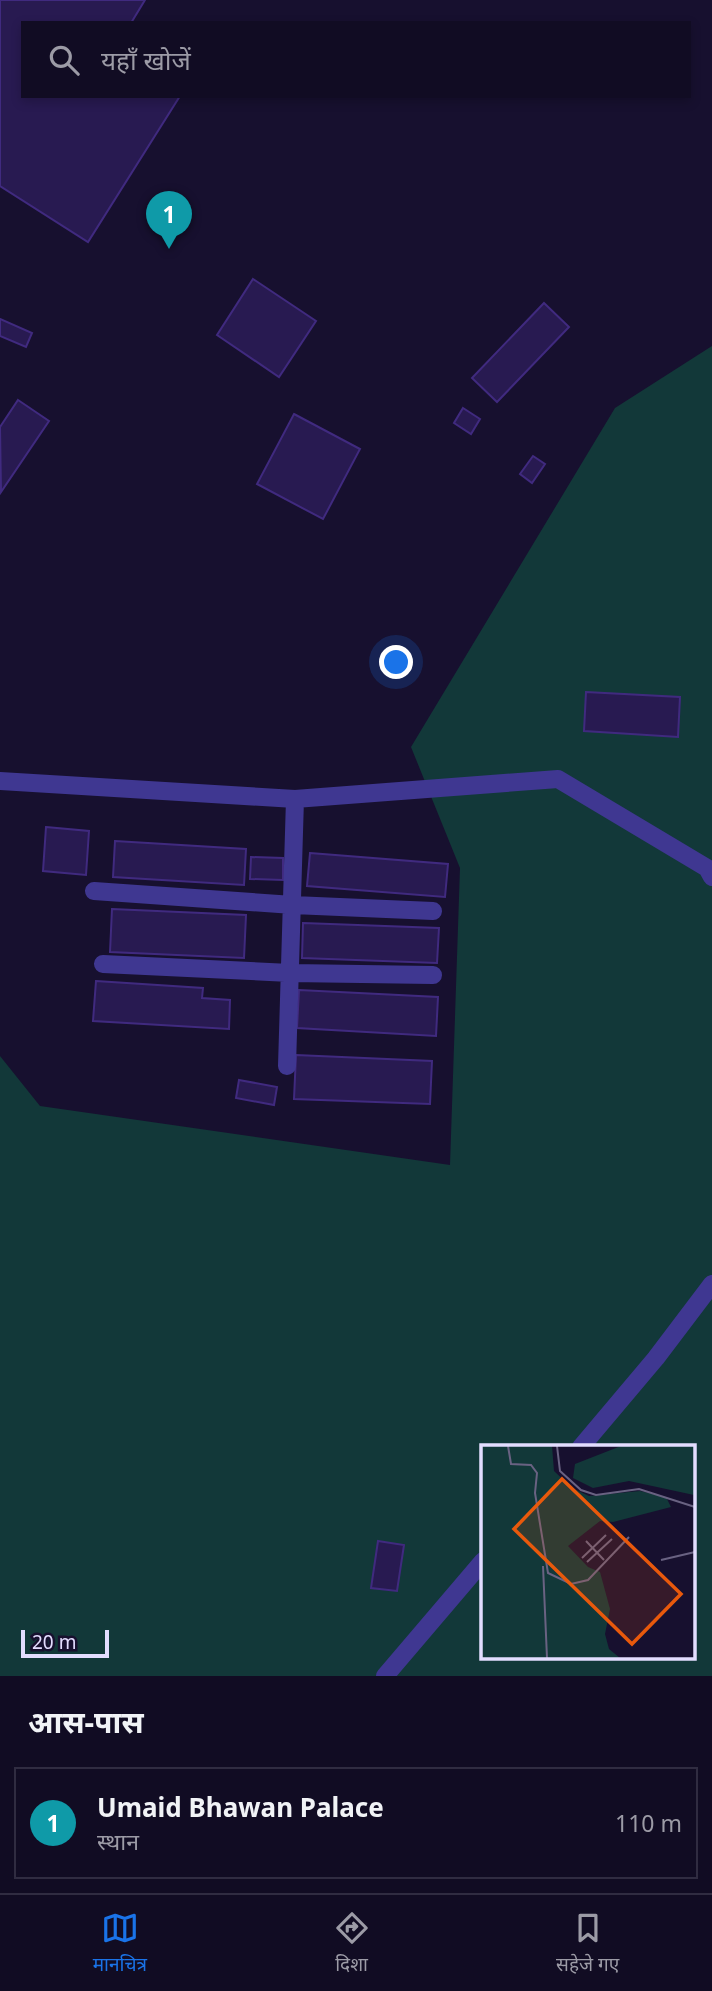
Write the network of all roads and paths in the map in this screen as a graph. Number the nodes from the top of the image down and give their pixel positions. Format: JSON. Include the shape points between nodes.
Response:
{"nodes":[{"id":1,"x":0,"y":781,"type":"edge"},
{"id":2,"x":295,"y":799,"type":"junction"},
{"id":3,"x":712,"y":877,"type":"edge"},
{"id":4,"x":94,"y":891,"type":"dead end"},
{"id":5,"x":293,"y":905,"type":"junction"},
{"id":6,"x":433,"y":911,"type":"dead end"},
{"id":7,"x":103,"y":964,"type":"dead end"},
{"id":8,"x":290,"y":973,"type":"junction"},
{"id":9,"x":433,"y":975,"type":"dead end"},
{"id":10,"x":287,"y":1066,"type":"dead end"},
{"id":11,"x":712,"y":1284,"type":"edge"},
{"id":12,"x":583,"y":1445,"type":"edge"},
{"id":13,"x":481,"y":1563,"type":"edge"},
{"id":14,"x":385,"y":1676,"type":"edge"}],
"edges":[{"from":1,"to":2,"type":"street"},
{"from":2,"to":3,"type":"street","via":[[558,779],[707,868]]},
{"from":2,"to":5,"type":"street"},
{"from":4,"to":5,"type":"street"},
{"from":5,"to":6,"type":"street"},
{"from":5,"to":8,"type":"street"},
{"from":7,"to":8,"type":"street"},
{"from":8,"to":9,"type":"street"},
{"from":8,"to":10,"type":"street"},
{"from":11,"to":12,"type":"street"},
{"from":13,"to":14,"type":"street"}]}
